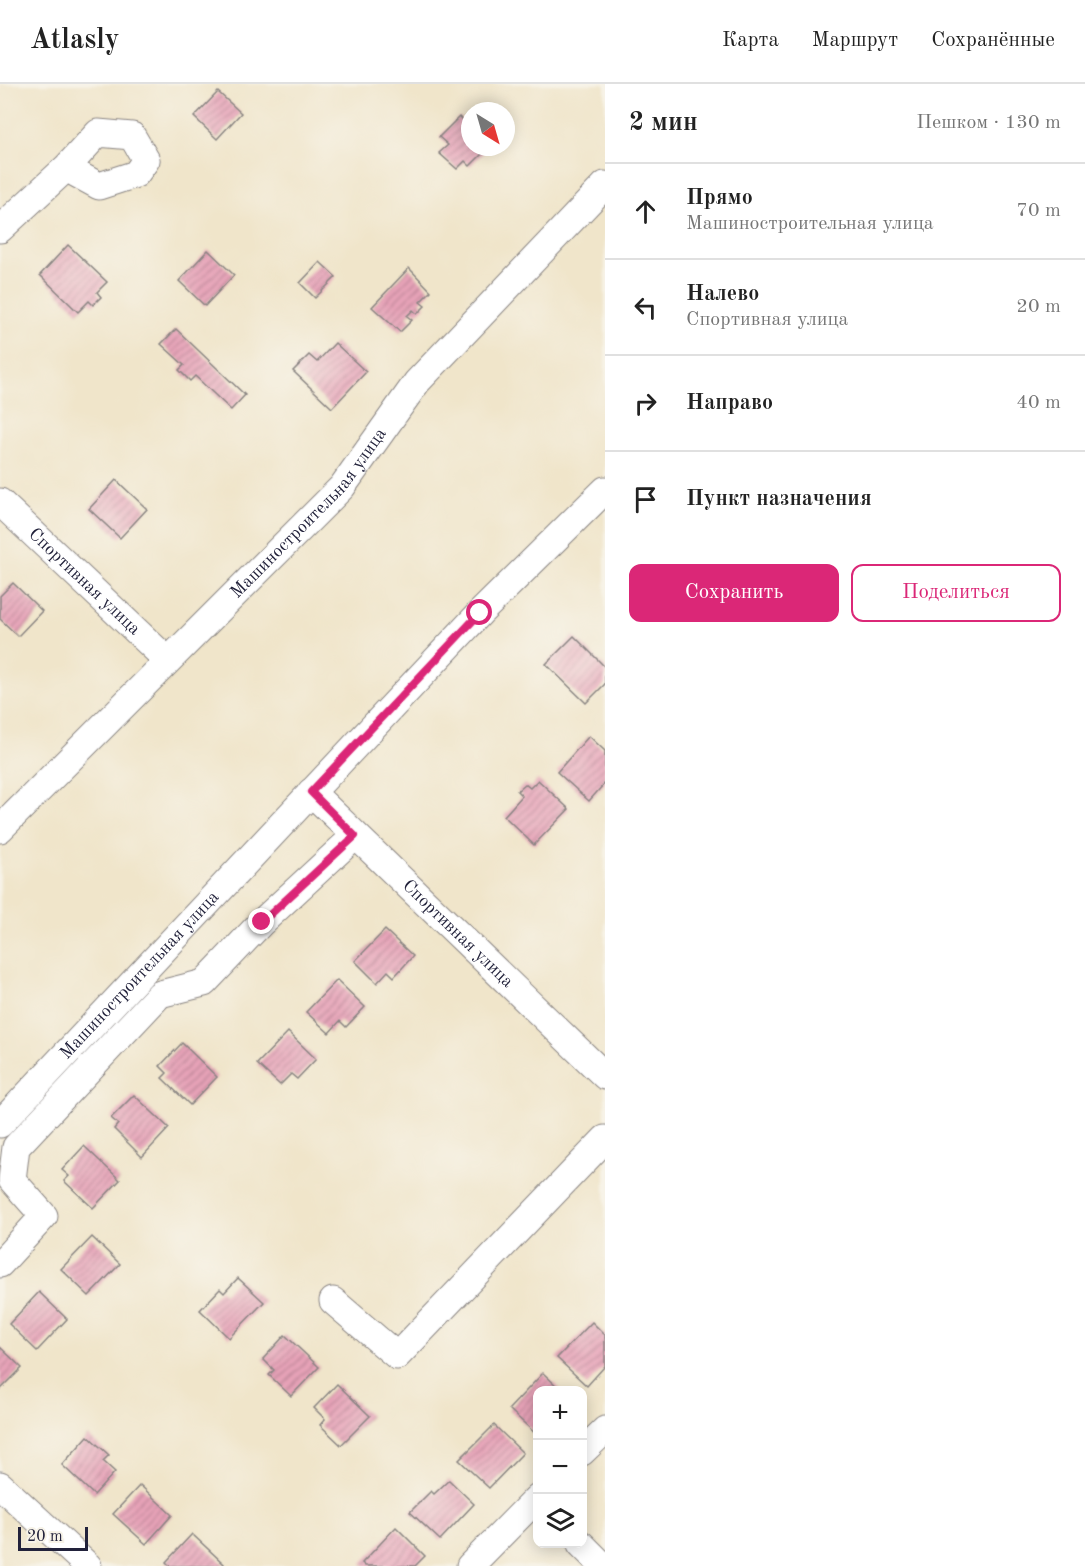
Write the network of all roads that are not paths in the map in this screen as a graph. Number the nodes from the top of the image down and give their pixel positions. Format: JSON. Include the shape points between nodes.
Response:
{"nodes":[{"id":1,"x":66,"y":168,"type":"dead end"},
{"id":2,"x":605,"y":185,"type":"edge"},
{"id":3,"x":0,"y":229,"type":"edge"},
{"id":4,"x":605,"y":490,"type":"edge"},
{"id":5,"x":0,"y":502,"type":"edge"},
{"id":6,"x":167,"y":660,"type":"junction"},
{"id":7,"x":311,"y":792,"type":"junction"},
{"id":8,"x":0,"y":829,"type":"edge"},
{"id":9,"x":355,"y":836,"type":"junction"},
{"id":10,"x":605,"y":1076,"type":"edge"},
{"id":11,"x":0,"y":1124,"type":"edge"},
{"id":12,"x":605,"y":1139,"type":"edge"},
{"id":13,"x":0,"y":1264,"type":"edge"},
{"id":14,"x":333,"y":1301,"type":"dead end"},
{"id":15,"x":605,"y":1430,"type":"edge"},
{"id":16,"x":587,"y":1447,"type":"edge"},
{"id":17,"x":0,"y":1485,"type":"edge"},
{"id":18,"x":533,"y":1502,"type":"edge"},
{"id":19,"x":585,"y":1548,"type":"edge"},
{"id":20,"x":88,"y":1566,"type":"edge"},
{"id":21,"x":470,"y":1566,"type":"edge"},
{"id":22,"x":603,"y":1566,"type":"edge"}],
"edges":[{"from":1,"to":3,"type":"street"},
{"from":2,"to":6,"type":"street","name":"Машиностроительная улица","via":[[417,382],[342,487]]},
{"from":4,"to":7,"type":"street","name":"Машиностроительная улица","via":[[480,613]]},
{"from":5,"to":6,"type":"street","name":"Спортивная улица"},
{"from":6,"to":8,"type":"street","name":"Машиностроительная улица"},
{"from":7,"to":9,"type":"street","name":"Спортивная улица"},
{"from":7,"to":11,"type":"street","name":"Машиностроительная улица"},
{"from":9,"to":10,"type":"street","name":"Спортивная улица"},
{"from":9,"to":13,"type":"street","via":[[262,922],[204,983],[160,994],[16,1147],[12,1180],[44,1216]]},
{"from":12,"to":14,"type":"street","via":[[397,1356]]},
{"from":15,"to":16,"type":"street"},
{"from":17,"to":20,"type":"street"},
{"from":18,"to":21,"type":"street"},
{"from":19,"to":22,"type":"street"}]}
